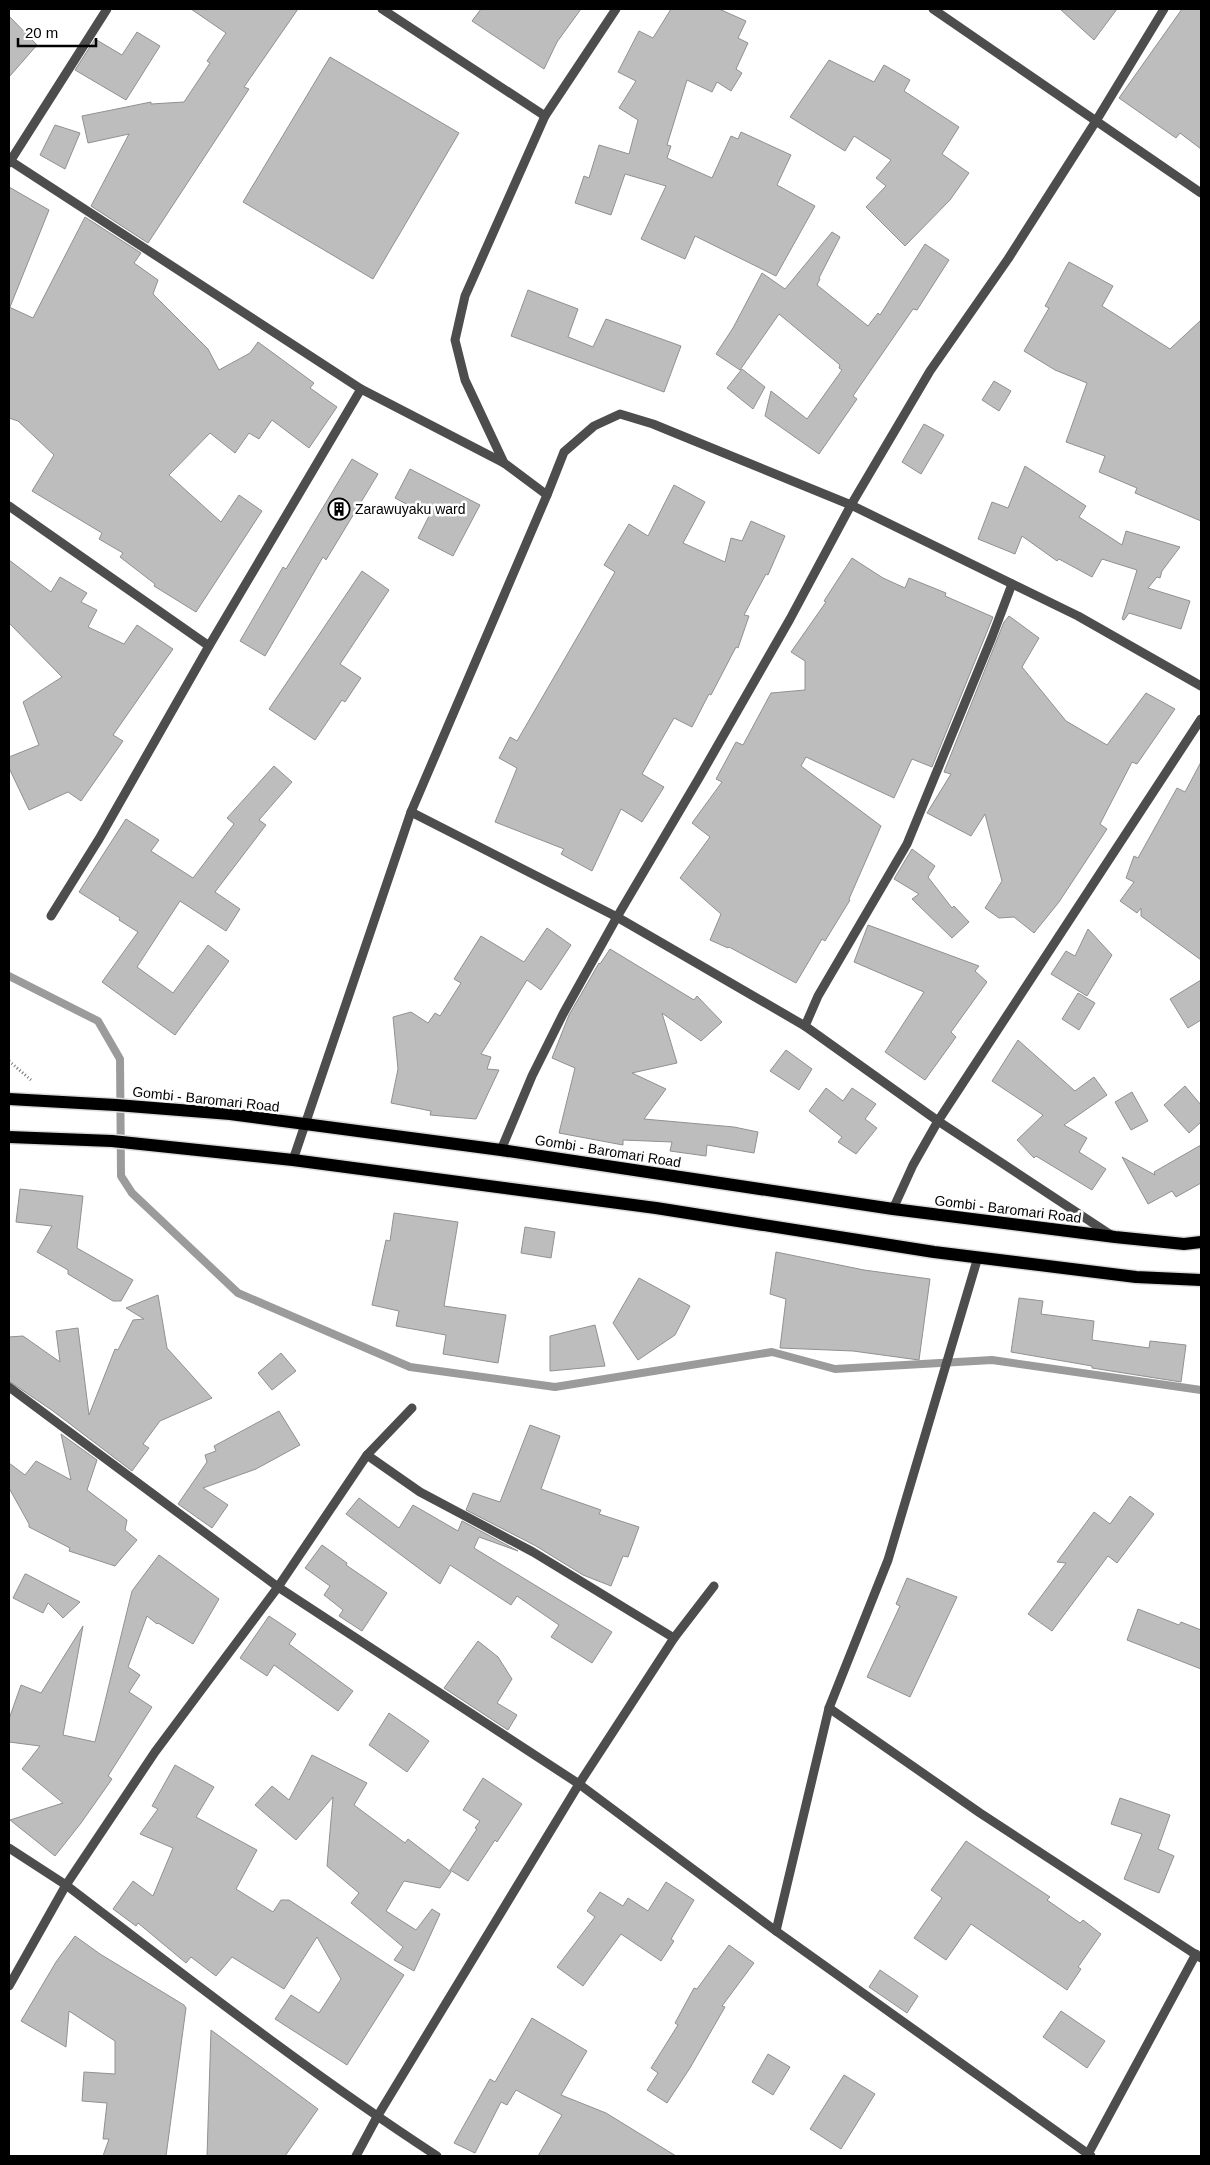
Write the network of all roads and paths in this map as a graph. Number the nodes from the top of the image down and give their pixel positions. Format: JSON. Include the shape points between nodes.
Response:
{"nodes":[{"id":1,"x":107,"y":9,"type":"edge"},
{"id":2,"x":382,"y":9,"type":"edge"},
{"id":3,"x":616,"y":9,"type":"edge"},
{"id":4,"x":933,"y":9,"type":"edge"},
{"id":5,"x":1164,"y":9,"type":"edge"},
{"id":6,"x":545,"y":116,"type":"junction"},
{"id":7,"x":1096,"y":121,"type":"junction"},
{"id":8,"x":9,"y":162,"type":"edge"},
{"id":9,"x":1201,"y":193,"type":"edge"},
{"id":10,"x":361,"y":389,"type":"junction"},
{"id":11,"x":504,"y":464,"type":"junction"},
{"id":12,"x":548,"y":495,"type":"junction"},
{"id":13,"x":851,"y":505,"type":"junction"},
{"id":14,"x":9,"y":506,"type":"edge"},
{"id":15,"x":1012,"y":584,"type":"junction"},
{"id":16,"x":209,"y":646,"type":"junction"},
{"id":17,"x":1201,"y":686,"type":"edge"},
{"id":18,"x":1201,"y":719,"type":"edge"},
{"id":19,"x":411,"y":812,"type":"junction"},
{"id":20,"x":51,"y":916,"type":"dead end"},
{"id":21,"x":617,"y":917,"type":"junction"},
{"id":22,"x":805,"y":1026,"type":"junction"},
{"id":23,"x":9,"y":1099,"type":"edge"},
{"id":24,"x":938,"y":1121,"type":"junction"},
{"id":25,"x":304,"y":1124,"type":"junction"},
{"id":26,"x":9,"y":1137,"type":"edge"},
{"id":27,"x":501,"y":1150,"type":"junction"},
{"id":28,"x":293,"y":1160,"type":"junction"},
{"id":29,"x":893,"y":1209,"type":"junction"},
{"id":30,"x":1115,"y":1237,"type":"junction"},
{"id":31,"x":1201,"y":1242,"type":"edge"},
{"id":32,"x":978,"y":1257,"type":"junction"},
{"id":33,"x":1201,"y":1280,"type":"edge"},
{"id":34,"x":9,"y":1387,"type":"edge"},
{"id":35,"x":412,"y":1408,"type":"dead end"},
{"id":36,"x":367,"y":1455,"type":"junction"},
{"id":37,"x":714,"y":1586,"type":"dead end"},
{"id":38,"x":278,"y":1587,"type":"junction"},
{"id":39,"x":674,"y":1638,"type":"junction"},
{"id":40,"x":829,"y":1708,"type":"junction"},
{"id":41,"x":579,"y":1784,"type":"junction"},
{"id":42,"x":9,"y":1848,"type":"edge"},
{"id":43,"x":66,"y":1885,"type":"junction"},
{"id":44,"x":776,"y":1932,"type":"junction"},
{"id":45,"x":1198,"y":1956,"type":"edge"},
{"id":46,"x":9,"y":1986,"type":"edge"},
{"id":47,"x":377,"y":2117,"type":"junction"},
{"id":48,"x":1089,"y":2155,"type":"edge"},
{"id":49,"x":356,"y":2156,"type":"edge"},
{"id":50,"x":437,"y":2156,"type":"edge"}],
"edges":[{"from":1,"to":8,"type":"street"},
{"from":2,"to":6,"type":"street"},
{"from":3,"to":6,"type":"street"},
{"from":4,"to":7,"type":"street"},
{"from":5,"to":7,"type":"street"},
{"from":6,"to":11,"type":"street","via":[[466,296],[455,340],[465,380]]},
{"from":7,"to":9,"type":"street"},
{"from":7,"to":13,"type":"street","via":[[1008,259],[930,371]]},
{"from":8,"to":10,"type":"street"},
{"from":10,"to":11,"type":"street"},
{"from":10,"to":16,"type":"street"},
{"from":11,"to":12,"type":"street"},
{"from":12,"to":13,"type":"street","via":[[564,452],[594,426],[620,414],[653,424]]},
{"from":12,"to":19,"type":"street"},
{"from":13,"to":15,"type":"street"},
{"from":13,"to":21,"type":"street","via":[[700,778]]},
{"from":14,"to":16,"type":"street"},
{"from":15,"to":17,"type":"street","via":[[1078,616]]},
{"from":15,"to":22,"type":"street","via":[[907,844],[818,996]]},
{"from":16,"to":20,"type":"street","via":[[104,831]]},
{"from":18,"to":24,"type":"street"},
{"from":19,"to":21,"type":"street"},
{"from":19,"to":25,"type":"street"},
{"from":21,"to":22,"type":"street"},
{"from":21,"to":27,"type":"street","via":[[532,1076]]},
{"from":22,"to":24,"type":"street"},
{"from":23,"to":25,"type":"main road","name":"Gombi - Baromari Road","via":[[230,1114]]},
{"from":24,"to":29,"type":"street"},
{"from":24,"to":30,"type":"street"},
{"from":25,"to":27,"type":"main road","name":"Gombi - Baromari Road"},
{"from":25,"to":28,"type":"street"},
{"from":26,"to":28,"type":"main road","via":[[112,1141]]},
{"from":27,"to":29,"type":"main road","name":"Gombi - Baromari Road"},
{"from":28,"to":32,"type":"main road","via":[[656,1208]]},
{"from":29,"to":30,"type":"main road","name":"Gombi - Baromari Road"},
{"from":30,"to":31,"type":"main road","name":"Gombi - Baromari Road","via":[[1184,1244]]},
{"from":32,"to":33,"type":"main road","via":[[1136,1277]]},
{"from":32,"to":40,"type":"street","via":[[888,1560]]},
{"from":34,"to":38,"type":"street"},
{"from":35,"to":36,"type":"street"},
{"from":36,"to":38,"type":"street"},
{"from":36,"to":39,"type":"street","via":[[420,1492],[533,1552]]},
{"from":37,"to":39,"type":"street"},
{"from":38,"to":41,"type":"street"},
{"from":38,"to":43,"type":"street","via":[[155,1752]]},
{"from":39,"to":41,"type":"street"},
{"from":40,"to":44,"type":"street"},
{"from":40,"to":45,"type":"street","via":[[980,1813]]},
{"from":41,"to":44,"type":"street"},
{"from":41,"to":47,"type":"street"},
{"from":42,"to":43,"type":"street"},
{"from":43,"to":46,"type":"street"},
{"from":43,"to":47,"type":"street","via":[[231,2012]]},
{"from":44,"to":48,"type":"street"},
{"from":45,"to":48,"type":"street"},
{"from":47,"to":49,"type":"street"},
{"from":47,"to":50,"type":"street"}]}
